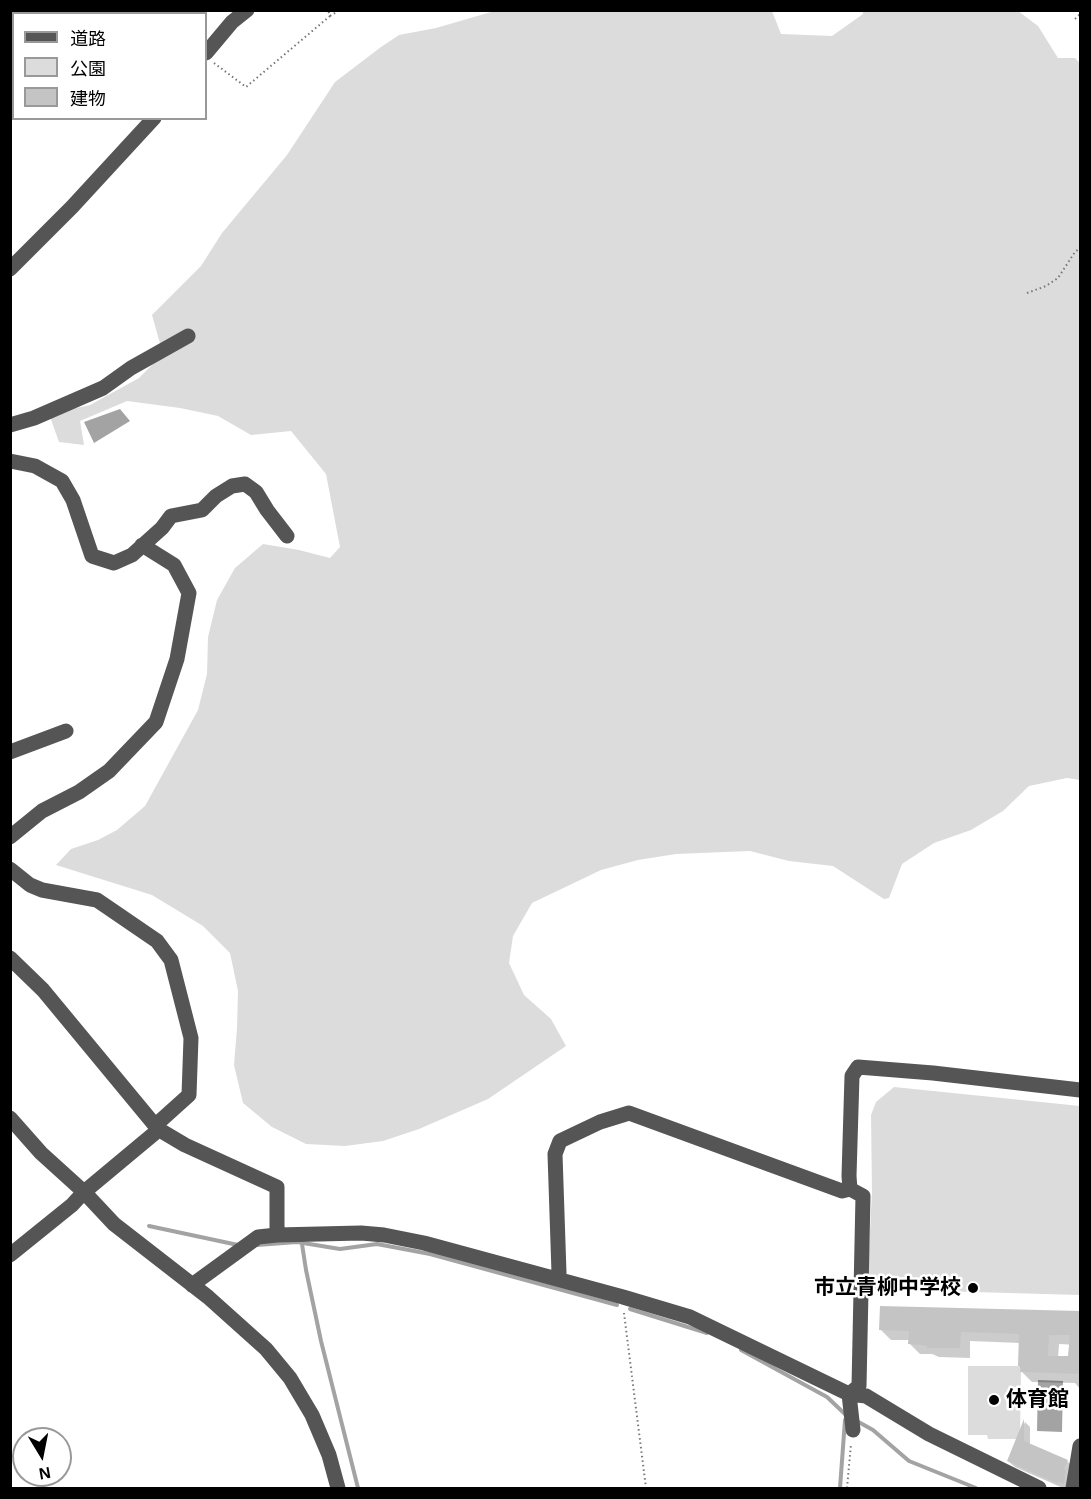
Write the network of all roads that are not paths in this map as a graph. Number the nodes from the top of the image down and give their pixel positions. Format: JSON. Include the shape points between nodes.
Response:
{"nodes":[{"id":1,"x":248,"y":10,"type":"edge"},
{"id":2,"x":210,"y":58,"type":"edge"},
{"id":3,"x":152,"y":120,"type":"edge"},
{"id":4,"x":10,"y":269,"type":"edge"},
{"id":5,"x":188,"y":336,"type":"dead end"},
{"id":6,"x":10,"y":425,"type":"edge"},
{"id":7,"x":10,"y":461,"type":"edge"},
{"id":8,"x":287,"y":536,"type":"dead end"},
{"id":9,"x":142,"y":545,"type":"junction"},
{"id":10,"x":66,"y":731,"type":"dead end"},
{"id":11,"x":10,"y":752,"type":"edge"},
{"id":12,"x":10,"y":837,"type":"edge"},
{"id":13,"x":10,"y":869,"type":"edge"},
{"id":14,"x":10,"y":958,"type":"edge"},
{"id":15,"x":1080,"y":1090,"type":"edge"},
{"id":16,"x":10,"y":1119,"type":"edge"},
{"id":17,"x":158,"y":1129,"type":"junction"},
{"id":18,"x":850,"y":1189,"type":"junction"},
{"id":19,"x":84,"y":1192,"type":"junction"},
{"id":20,"x":278,"y":1235,"type":"junction"},
{"id":21,"x":10,"y":1255,"type":"edge"},
{"id":22,"x":557,"y":1279,"type":"junction"},
{"id":23,"x":192,"y":1286,"type":"junction"},
{"id":24,"x":849,"y":1394,"type":"junction"},
{"id":25,"x":853,"y":1430,"type":"road end"},
{"id":26,"x":1080,"y":1446,"type":"edge"},
{"id":27,"x":338,"y":1488,"type":"edge"},
{"id":28,"x":1039,"y":1488,"type":"edge"},
{"id":29,"x":1073,"y":1488,"type":"edge"}],
"edges":[{"from":1,"to":2,"type":"street","via":[[232,22]]},
{"from":3,"to":4,"type":"street"},
{"from":5,"to":6,"type":"street","via":[[103,388]]},
{"from":7,"to":9,"type":"street","via":[[35,466],[62,481],[73,500],[92,556],[114,563],[132,555]]},
{"from":8,"to":9,"type":"street","via":[[256,492],[245,484],[232,486],[202,510],[171,516]]},
{"from":9,"to":12,"type":"street","via":[[174,565],[189,593],[177,658],[156,722],[109,771],[42,811]]},
{"from":10,"to":11,"type":"street"},
{"from":13,"to":17,"type":"street","via":[[42,890],[97,900],[157,941],[171,960],[191,1038],[189,1095],[159,1122]]},
{"from":14,"to":17,"type":"street","via":[[43,990]]},
{"from":15,"to":18,"type":"street","via":[[858,1067],[852,1076]]},
{"from":16,"to":19,"type":"street"},
{"from":17,"to":19,"type":"street"},
{"from":17,"to":20,"type":"street","via":[[277,1187]]},
{"from":18,"to":22,"type":"street","via":[[842,1191],[629,1113],[560,1141],[555,1154]]},
{"from":18,"to":24,"type":"street","via":[[863,1196],[859,1386]]},
{"from":19,"to":21,"type":"street"},
{"from":19,"to":23,"type":"street","via":[[114,1224]]},
{"from":20,"to":22,"type":"street","via":[[384,1235]]},
{"from":20,"to":23,"type":"street","via":[[258,1237]]},
{"from":22,"to":24,"type":"street","via":[[690,1317]]},
{"from":23,"to":27,"type":"street","via":[[266,1349],[290,1378],[312,1415]]},
{"from":24,"to":25,"type":"street"},
{"from":24,"to":28,"type":"street","via":[[866,1396],[929,1434]]},
{"from":26,"to":29,"type":"street"}]}
